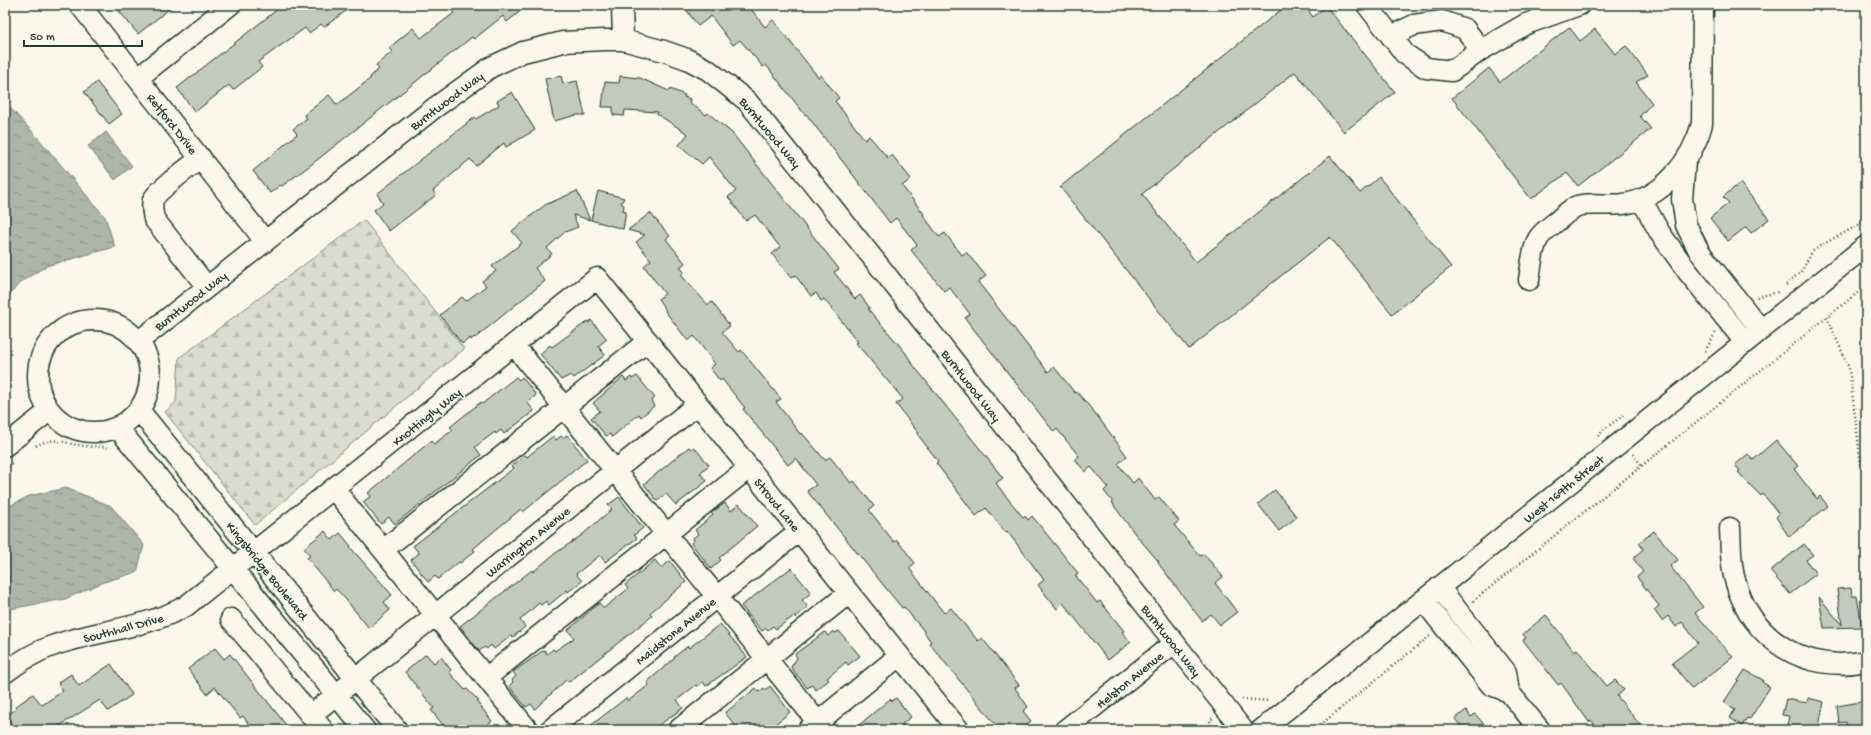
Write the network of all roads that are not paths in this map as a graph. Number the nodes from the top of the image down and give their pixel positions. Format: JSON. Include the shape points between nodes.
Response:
{"nodes":[{"id":1,"x":80,"y":5,"type":"edge"},
{"id":2,"x":230,"y":5,"type":"edge"},
{"id":3,"x":622,"y":5,"type":"edge"},
{"id":4,"x":1367,"y":5,"type":"edge"},
{"id":5,"x":1579,"y":5,"type":"edge"},
{"id":6,"x":1703,"y":5,"type":"edge"},
{"id":7,"x":1391,"y":36,"type":"junction"},
{"id":8,"x":623,"y":40,"type":"junction"},
{"id":9,"x":1481,"y":50,"type":"junction"},
{"id":10,"x":138,"y":78,"type":"junction"},
{"id":11,"x":201,"y":158,"type":"junction"},
{"id":12,"x":1685,"y":162,"type":"junction"},
{"id":13,"x":1632,"y":202,"type":"junction"},
{"id":14,"x":1652,"y":218,"type":"junction"},
{"id":15,"x":1692,"y":240,"type":"junction"},
{"id":16,"x":265,"y":241,"type":"junction"},
{"id":17,"x":1866,"y":246,"type":"edge"},
{"id":18,"x":597,"y":278,"type":"joint"},
{"id":19,"x":1529,"y":280,"type":"dead end"},
{"id":20,"x":207,"y":287,"type":"junction"},
{"id":21,"x":1734,"y":313,"type":"junction"},
{"id":22,"x":1753,"y":336,"type":"junction"},
{"id":23,"x":139,"y":341,"type":"junction"},
{"id":24,"x":648,"y":341,"type":"junction"},
{"id":25,"x":514,"y":345,"type":"junction"},
{"id":26,"x":698,"y":404,"type":"junction"},
{"id":27,"x":564,"y":407,"type":"junction"},
{"id":28,"x":139,"y":410,"type":"junction"},
{"id":29,"x":50,"y":411,"type":"junction"},
{"id":30,"x":117,"y":427,"type":"junction"},
{"id":31,"x":12,"y":452,"type":"edge"},
{"id":32,"x":749,"y":468,"type":"junction"},
{"id":33,"x":615,"y":471,"type":"junction"},
{"id":34,"x":334,"y":489,"type":"junction"},
{"id":35,"x":1730,"y":528,"type":"dead end"},
{"id":36,"x":799,"y":531,"type":"junction"},
{"id":37,"x":666,"y":534,"type":"junction"},
{"id":38,"x":383,"y":550,"type":"junction"},
{"id":39,"x":254,"y":553,"type":"junction"},
{"id":40,"x":233,"y":569,"type":"junction"},
{"id":41,"x":1439,"y":588,"type":"junction"},
{"id":42,"x":849,"y":593,"type":"junction"},
{"id":43,"x":717,"y":597,"type":"junction"},
{"id":44,"x":1423,"y":600,"type":"junction"},
{"id":45,"x":435,"y":615,"type":"junction"},
{"id":46,"x":231,"y":619,"type":"dead end"},
{"id":47,"x":1174,"y":643,"type":"junction"},
{"id":48,"x":899,"y":656,"type":"junction"},
{"id":49,"x":767,"y":660,"type":"junction"},
{"id":50,"x":1866,"y":661,"type":"edge"},
{"id":51,"x":5,"y":673,"type":"edge"},
{"id":52,"x":486,"y":678,"type":"junction"},
{"id":53,"x":355,"y":679,"type":"junction"},
{"id":54,"x":1509,"y":692,"type":"junction"},
{"id":55,"x":336,"y":695,"type":"junction"},
{"id":56,"x":317,"y":723,"type":"edge"},
{"id":57,"x":949,"y":726,"type":"edge"},
{"id":58,"x":816,"y":727,"type":"edge"},
{"id":59,"x":365,"y":730,"type":"edge"},
{"id":60,"x":397,"y":730,"type":"edge"},
{"id":61,"x":528,"y":730,"type":"edge"},
{"id":62,"x":550,"y":730,"type":"edge"},
{"id":63,"x":678,"y":730,"type":"edge"},
{"id":64,"x":1066,"y":730,"type":"edge"},
{"id":65,"x":1242,"y":730,"type":"edge"},
{"id":66,"x":1261,"y":730,"type":"edge"},
{"id":67,"x":1540,"y":730,"type":"edge"}],
"edges":[{"from":1,"to":10,"type":"street","name":"Retford Drive"},
{"from":2,"to":10,"type":"street"},
{"from":3,"to":8,"type":"street"},
{"from":4,"to":7,"type":"street"},
{"from":5,"to":9,"type":"street","via":[[1526,24]]},
{"from":6,"to":12,"type":"street","via":[[1702,124],[1699,138]]},
{"from":7,"to":9,"type":"street","via":[[1414,25],[1442,21],[1465,29]]},
{"from":7,"to":9,"type":"street","via":[[1405,54],[1426,68],[1452,71]]},
{"from":8,"to":16,"type":"street","name":"Burntwood Way","via":[[562,42],[523,52],[491,67]]},
{"from":8,"to":47,"type":"street","name":"Burntwood Way","via":[[687,59],[708,70],[747,101]]},
{"from":10,"to":11,"type":"street","name":"Retford Drive"},
{"from":11,"to":16,"type":"street","name":"Retford Drive"},
{"from":11,"to":20,"type":"street","via":[[162,190],[154,199],[152,210],[154,219]]},
{"from":12,"to":13,"type":"street","via":[[1677,174],[1666,183]]},
{"from":12,"to":15,"type":"street","via":[[1682,199],[1686,225]]},
{"from":13,"to":14,"type":"street"},
{"from":13,"to":19,"type":"street","via":[[1575,206],[1537,240]]},
{"from":14,"to":15,"type":"street"},
{"from":14,"to":21,"type":"street","via":[[1688,272]]},
{"from":15,"to":21,"type":"street"},
{"from":16,"to":20,"type":"street","name":"Burntwood Way"},
{"from":17,"to":22,"type":"street","name":"West 169th Street"},
{"from":18,"to":24,"type":"street","name":"Stroud Lane"},
{"from":18,"to":25,"type":"street","name":"Knottingly Way"},
{"from":20,"to":23,"type":"street","name":"Burntwood Way"},
{"from":21,"to":22,"type":"street"},
{"from":22,"to":41,"type":"street","name":"West 169th Street"},
{"from":23,"to":28,"type":"street","via":[[149,363],[151,376],[149,388]]},
{"from":23,"to":29,"type":"street","via":[[127,330],[113,323],[97,320],[81,321],[66,327],[53,337],[44,350],[38,371],[42,397]]},
{"from":24,"to":26,"type":"street","name":"Stroud Lane"},
{"from":24,"to":27,"type":"street"},
{"from":25,"to":27,"type":"street"},
{"from":25,"to":34,"type":"street","name":"Knottingly Way"},
{"from":26,"to":32,"type":"street","name":"Stroud Lane"},
{"from":26,"to":33,"type":"street","name":"Warrington Avenue"},
{"from":27,"to":33,"type":"street"},
{"from":27,"to":38,"type":"street"},
{"from":28,"to":30,"type":"street"},
{"from":28,"to":39,"type":"street","name":"Kingsbridge Boulevard"},
{"from":29,"to":30,"type":"street","via":[[73,429],[103,432]]},
{"from":29,"to":31,"type":"street"},
{"from":30,"to":40,"type":"street","name":"Kingsbridge Boulevard"},
{"from":32,"to":36,"type":"street","name":"Stroud Lane"},
{"from":32,"to":37,"type":"street"},
{"from":33,"to":37,"type":"street"},
{"from":33,"to":45,"type":"street","name":"Warrington Avenue"},
{"from":34,"to":38,"type":"street"},
{"from":34,"to":39,"type":"street","name":"Knottingly Way"},
{"from":35,"to":50,"type":"street","via":[[1735,580],[1747,608],[1760,628],[1779,646],[1802,657],[1828,664]]},
{"from":36,"to":42,"type":"street","name":"Stroud Lane"},
{"from":36,"to":43,"type":"street","name":"Maidstone Avenue"},
{"from":37,"to":43,"type":"street"},
{"from":37,"to":52,"type":"street"},
{"from":38,"to":45,"type":"street"},
{"from":39,"to":40,"type":"street","name":"Southhall Drive"},
{"from":39,"to":53,"type":"street","name":"Kingsbridge Boulevard"},
{"from":40,"to":51,"type":"street","name":"Southhall Drive","via":[[175,613],[52,646],[18,663]]},
{"from":40,"to":55,"type":"street","name":"Kingsbridge Boulevard"},
{"from":41,"to":44,"type":"street","name":"West 169th Street"},
{"from":41,"to":54,"type":"street","via":[[1506,672]]},
{"from":42,"to":48,"type":"street","name":"Stroud Lane"},
{"from":42,"to":49,"type":"street"},
{"from":43,"to":49,"type":"street"},
{"from":43,"to":62,"type":"street","name":"Maidstone Avenue"},
{"from":44,"to":54,"type":"street","via":[[1491,685]]},
{"from":44,"to":66,"type":"street","name":"West 169th Street"},
{"from":45,"to":52,"type":"street"},
{"from":45,"to":53,"type":"street","name":"Warrington Avenue"},
{"from":46,"to":56,"type":"street"},
{"from":47,"to":64,"type":"street","name":"Helston Avenue"},
{"from":47,"to":65,"type":"street","name":"Burntwood Way"},
{"from":48,"to":57,"type":"street","name":"Stroud Lane"},
{"from":48,"to":58,"type":"street"},
{"from":49,"to":58,"type":"street"},
{"from":49,"to":63,"type":"street"},
{"from":52,"to":61,"type":"street"},
{"from":53,"to":55,"type":"street","name":"Warrington Avenue"},
{"from":53,"to":60,"type":"street","name":"Kingsbridge Boulevard"},
{"from":54,"to":67,"type":"street"},
{"from":55,"to":56,"type":"street","name":"Warrington Avenue"},
{"from":55,"to":59,"type":"street","name":"Kingsbridge Boulevard"}]}
